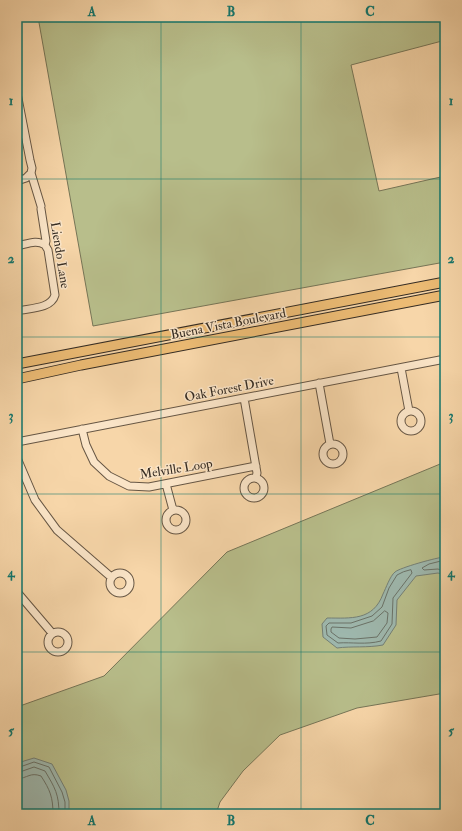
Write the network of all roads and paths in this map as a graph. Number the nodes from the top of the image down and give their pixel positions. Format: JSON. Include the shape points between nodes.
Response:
{"nodes":[{"id":1,"x":17,"y":93,"type":"edge"},
{"id":2,"x":31,"y":173,"type":"junction"},
{"id":3,"x":17,"y":180,"type":"edge"},
{"id":4,"x":45,"y":245,"type":"junction"},
{"id":5,"x":17,"y":246,"type":"edge"},
{"id":6,"x":445,"y":282,"type":"edge"},
{"id":7,"x":445,"y":295,"type":"edge"},
{"id":8,"x":17,"y":311,"type":"edge"},
{"id":9,"x":445,"y":359,"type":"edge"},
{"id":10,"x":17,"y":364,"type":"edge"},
{"id":11,"x":401,"y":368,"type":"junction"},
{"id":12,"x":17,"y":379,"type":"edge"},
{"id":13,"x":319,"y":383,"type":"junction"},
{"id":14,"x":244,"y":398,"type":"junction"},
{"id":15,"x":409,"y":411,"type":"dead end"},
{"id":16,"x":82,"y":429,"type":"junction"},
{"id":17,"x":17,"y":442,"type":"edge"},
{"id":18,"x":330,"y":444,"type":"dead end"},
{"id":19,"x":17,"y":458,"type":"edge"},
{"id":20,"x":256,"y":466,"type":"junction"},
{"id":21,"x":256,"y":477,"type":"dead end"},
{"id":22,"x":166,"y":484,"type":"junction"},
{"id":23,"x":173,"y":510,"type":"dead end"},
{"id":24,"x":111,"y":577,"type":"dead end"},
{"id":25,"x":17,"y":592,"type":"edge"},
{"id":26,"x":52,"y":633,"type":"dead end"}],
"edges":[{"from":1,"to":2,"type":"street","name":"Liendo Lane"},
{"from":2,"to":3,"type":"street","via":[[26,178]]},
{"from":2,"to":4,"type":"street","name":"Liendo Lane","via":[[41,208]]},
{"from":4,"to":5,"type":"street","via":[[36,242]]},
{"from":4,"to":8,"type":"street","name":"Liendo Lane","via":[[55,295],[47,305]]},
{"from":6,"to":10,"type":"main road","name":"Buena Vista Boulevard"},
{"from":7,"to":12,"type":"main road","name":"Buena Vista Boulevard"},
{"from":9,"to":11,"type":"street","name":"Oak Forest Drive"},
{"from":11,"to":13,"type":"street","name":"Oak Forest Drive"},
{"from":11,"to":15,"type":"street"},
{"from":13,"to":14,"type":"street","name":"Oak Forest Drive"},
{"from":13,"to":18,"type":"street"},
{"from":14,"to":16,"type":"street","name":"Oak Forest Drive"},
{"from":14,"to":20,"type":"street"},
{"from":16,"to":17,"type":"street","name":"Oak Forest Drive"},
{"from":16,"to":22,"type":"street","name":"Melville Loop","via":[[94,462],[109,476],[129,486],[149,487]]},
{"from":19,"to":24,"type":"street","via":[[35,500],[57,530]]},
{"from":20,"to":21,"type":"street"},
{"from":20,"to":22,"type":"street","name":"Melville Loop"},
{"from":22,"to":23,"type":"street"},
{"from":25,"to":26,"type":"street"}]}
